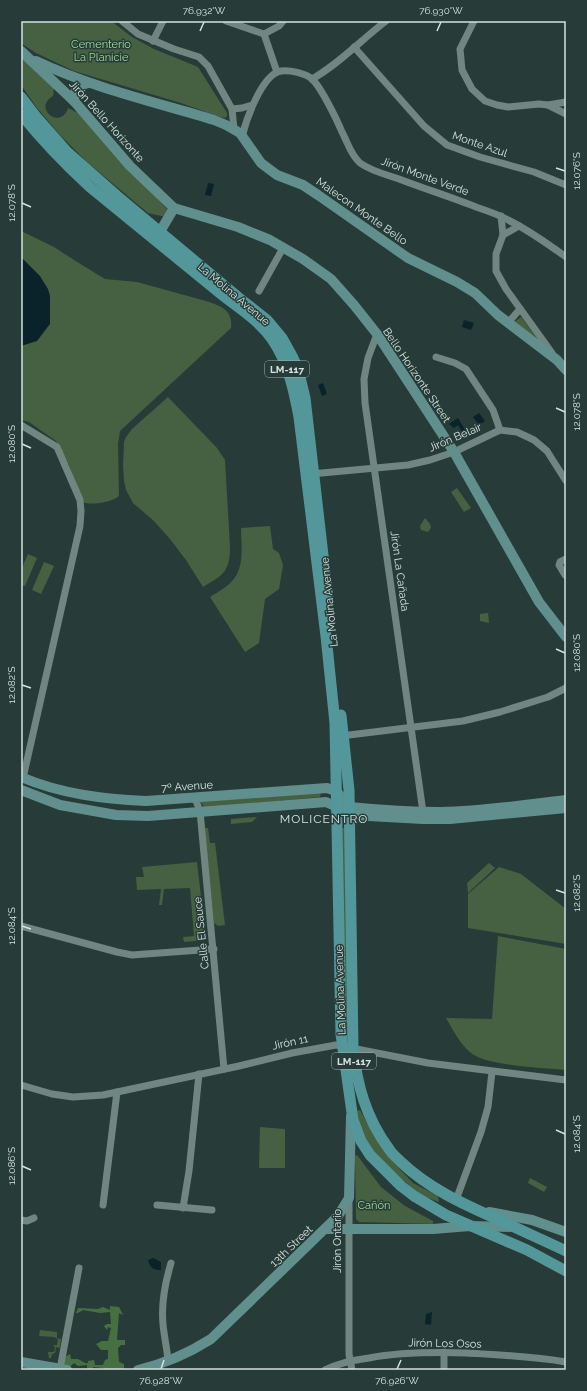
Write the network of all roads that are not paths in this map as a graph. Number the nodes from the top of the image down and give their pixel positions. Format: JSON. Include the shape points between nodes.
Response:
{"nodes":[{"id":1,"x":122,"y":21,"type":"edge"},
{"id":2,"x":163,"y":21,"type":"edge"},
{"id":3,"x":226,"y":21,"type":"edge"},
{"id":4,"x":283,"y":21,"type":"edge"},
{"id":5,"x":386,"y":21,"type":"edge"},
{"id":6,"x":474,"y":21,"type":"edge"},
{"id":7,"x":264,"y":34,"type":"junction"},
{"id":8,"x":153,"y":41,"type":"junction"},
{"id":9,"x":354,"y":47,"type":"junction"},
{"id":10,"x":24,"y":54,"type":"edge"},
{"id":11,"x":276,"y":72,"type":"junction"},
{"id":12,"x":312,"y":79,"type":"junction"},
{"id":13,"x":88,"y":83,"type":"junction"},
{"id":14,"x":21,"y":97,"type":"edge"},
{"id":15,"x":74,"y":101,"type":"junction"},
{"id":16,"x":566,"y":102,"type":"edge"},
{"id":17,"x":252,"y":105,"type":"junction"},
{"id":18,"x":546,"y":105,"type":"junction"},
{"id":19,"x":232,"y":109,"type":"junction"},
{"id":20,"x":21,"y":114,"type":"edge"},
{"id":21,"x":566,"y":114,"type":"edge"},
{"id":22,"x":234,"y":129,"type":"junction"},
{"id":23,"x":242,"y":137,"type":"junction"},
{"id":24,"x":566,"y":184,"type":"edge"},
{"id":25,"x":174,"y":208,"type":"junction"},
{"id":26,"x":501,"y":216,"type":"junction"},
{"id":27,"x":519,"y":226,"type":"junction"},
{"id":28,"x":503,"y":234,"type":"junction"},
{"id":29,"x":156,"y":235,"type":"junction"},
{"id":30,"x":283,"y":248,"type":"junction"},
{"id":31,"x":566,"y":257,"type":"edge"},
{"id":32,"x":259,"y":291,"type":"dead end"},
{"id":33,"x":520,"y":309,"type":"junction"},
{"id":34,"x":508,"y":323,"type":"junction"},
{"id":35,"x":377,"y":334,"type":"junction"},
{"id":36,"x":436,"y":357,"type":"dead end"},
{"id":37,"x":557,"y":360,"type":"junction"},
{"id":38,"x":566,"y":370,"type":"edge"},
{"id":39,"x":21,"y":425,"type":"edge"},
{"id":40,"x":500,"y":430,"type":"junction"},
{"id":41,"x":454,"y":452,"type":"junction"},
{"id":42,"x":375,"y":469,"type":"junction"},
{"id":43,"x":310,"y":474,"type":"junction"},
{"id":44,"x":566,"y":481,"type":"edge"},
{"id":45,"x":566,"y":559,"type":"edge"},
{"id":46,"x":565,"y":576,"type":"dead end"},
{"id":47,"x":566,"y":637,"type":"edge"},
{"id":48,"x":566,"y":688,"type":"edge"},
{"id":49,"x":410,"y":728,"type":"junction"},
{"id":50,"x":339,"y":736,"type":"junction"},
{"id":51,"x":22,"y":777,"type":"edge"},
{"id":52,"x":21,"y":790,"type":"edge"},
{"id":53,"x":336,"y":791,"type":"junction"},
{"id":54,"x":192,"y":798,"type":"junction"},
{"id":55,"x":566,"y":800,"type":"edge"},
{"id":56,"x":337,"y":807,"type":"junction"},
{"id":57,"x":566,"y":808,"type":"edge"},
{"id":58,"x":200,"y":811,"type":"junction"},
{"id":59,"x":350,"y":811,"type":"junction"},
{"id":60,"x":423,"y":812,"type":"junction"},
{"id":61,"x":21,"y":926,"type":"edge"},
{"id":62,"x":214,"y":949,"type":"junction"},
{"id":63,"x":348,"y":1047,"type":"junction"},
{"id":64,"x":224,"y":1069,"type":"junction"},
{"id":65,"x":492,"y":1072,"type":"junction"},
{"id":66,"x":199,"y":1074,"type":"junction"},
{"id":67,"x":566,"y":1080,"type":"edge"},
{"id":68,"x":21,"y":1085,"type":"edge"},
{"id":69,"x":118,"y":1092,"type":"junction"},
{"id":70,"x":351,"y":1111,"type":"junction"},
{"id":71,"x":350,"y":1198,"type":"junction"},
{"id":72,"x":456,"y":1200,"type":"junction"},
{"id":73,"x":103,"y":1205,"type":"dead end"},
{"id":74,"x":157,"y":1205,"type":"dead end"},
{"id":75,"x":183,"y":1208,"type":"junction"},
{"id":76,"x":212,"y":1210,"type":"dead end"},
{"id":77,"x":477,"y":1210,"type":"junction"},
{"id":78,"x":34,"y":1218,"type":"dead end"},
{"id":79,"x":21,"y":1220,"type":"edge"},
{"id":80,"x":470,"y":1226,"type":"junction"},
{"id":81,"x":514,"y":1227,"type":"junction"},
{"id":82,"x":326,"y":1229,"type":"junction"},
{"id":83,"x":350,"y":1229,"type":"junction"},
{"id":84,"x":566,"y":1232,"type":"edge"},
{"id":85,"x":566,"y":1251,"type":"edge"},
{"id":86,"x":171,"y":1263,"type":"dead end"},
{"id":87,"x":79,"y":1268,"type":"dead end"},
{"id":88,"x":566,"y":1271,"type":"edge"},
{"id":89,"x":444,"y":1352,"type":"junction"},
{"id":90,"x":168,"y":1361,"type":"junction"},
{"id":91,"x":350,"y":1361,"type":"junction"},
{"id":92,"x":21,"y":1362,"type":"edge"},
{"id":93,"x":566,"y":1362,"type":"edge"},
{"id":94,"x":64,"y":1369,"type":"edge"},
{"id":95,"x":138,"y":1370,"type":"edge"},
{"id":96,"x":325,"y":1370,"type":"edge"},
{"id":97,"x":352,"y":1370,"type":"edge"},
{"id":98,"x":444,"y":1370,"type":"edge"}],
"edges":[{"from":1,"to":8,"type":"street","via":[[138,34]]},
{"from":2,"to":8,"type":"street"},
{"from":3,"to":7,"type":"street"},
{"from":4,"to":7,"type":"street"},
{"from":5,"to":9,"type":"street"},
{"from":6,"to":18,"type":"street","via":[[460,49],[462,70],[472,89],[485,100],[497,105]]},
{"from":7,"to":11,"type":"street"},
{"from":8,"to":19,"type":"street","via":[[199,57],[208,66]]},
{"from":9,"to":12,"type":"street","via":[[326,72]]},
{"from":9,"to":24,"type":"street","name":"Monte Azul","via":[[424,126],[447,145],[480,158],[534,172]]},
{"from":10,"to":13,"type":"street","name":"Malecon Monte Bello","via":[[61,73]]},
{"from":10,"to":15,"type":"street","name":"Jirón Bello Horizonte"},
{"from":11,"to":12,"type":"street","via":[[294,72]]},
{"from":11,"to":17,"type":"street","via":[[266,81]]},
{"from":12,"to":26,"type":"street","name":"Jirón Monte Verde","via":[[323,95],[352,155],[362,164],[377,172]]},
{"from":13,"to":15,"type":"street","via":[[77,88]]},
{"from":13,"to":22,"type":"street","name":"Malecon Monte Bello","via":[[214,120]]},
{"from":14,"to":29,"type":"main road","name":"La Molina Avenue","number":"LM-117","via":[[66,152]]},
{"from":15,"to":25,"type":"street","name":"Jirón Bello Horizonte","via":[[130,166]]},
{"from":16,"to":18,"type":"street"},
{"from":17,"to":19,"type":"street"},
{"from":17,"to":23,"type":"street"},
{"from":18,"to":21,"type":"street"},
{"from":19,"to":22,"type":"street"},
{"from":20,"to":29,"type":"main road","name":"La Molina Avenue","number":"LM-117","via":[[70,169],[90,187]]},
{"from":22,"to":23,"type":"street","name":"Malecon Monte Bello"},
{"from":23,"to":34,"type":"street","name":"Malecon Monte Bello","via":[[261,163],[277,175],[303,185],[408,258],[469,289]]},
{"from":25,"to":29,"type":"street"},
{"from":25,"to":30,"type":"street","name":"Bello Horizonte Street","via":[[238,227]]},
{"from":26,"to":27,"type":"street","name":"Jirón Monte Verde"},
{"from":26,"to":28,"type":"street"},
{"from":27,"to":28,"type":"street"},
{"from":27,"to":31,"type":"street","name":"Jirón Monte Verde"},
{"from":28,"to":33,"type":"street","via":[[496,254],[496,272]]},
{"from":29,"to":43,"type":"main road","name":"La Molina Avenue","number":"LM-117","via":[[261,314],[282,338],[300,378],[308,420]]},
{"from":30,"to":32,"type":"street"},
{"from":30,"to":35,"type":"street","name":"Bello Horizonte Street","via":[[331,279]]},
{"from":33,"to":34,"type":"street"},
{"from":33,"to":37,"type":"street"},
{"from":34,"to":37,"type":"street","name":"Malecon Monte Bello"},
{"from":35,"to":41,"type":"street","name":"Bello Horizonte Street"},
{"from":35,"to":42,"type":"street","name":"Jirón La Cañada","via":[[364,379]]},
{"from":36,"to":40,"type":"street","via":[[466,369],[492,410]]},
{"from":37,"to":38,"type":"street","name":"Malecon Monte Bello"},
{"from":39,"to":51,"type":"street","via":[[57,447],[80,500],[81,511],[80,526]]},
{"from":40,"to":41,"type":"street","name":"Jirón Belair"},
{"from":40,"to":44,"type":"street","via":[[517,432],[534,440],[547,451]]},
{"from":41,"to":42,"type":"street","name":"Jirón Belair","via":[[408,465]]},
{"from":41,"to":47,"type":"street","name":"Bello Horizonte Street","via":[[539,602]]},
{"from":42,"to":43,"type":"street","name":"Jirón Belair"},
{"from":42,"to":49,"type":"street","name":"Jirón La Cañada"},
{"from":43,"to":50,"type":"main road","name":"La Molina Avenue","number":"LM-117"},
{"from":45,"to":46,"type":"street","via":[[559,564]]},
{"from":48,"to":49,"type":"street","via":[[500,712],[463,721]]},
{"from":49,"to":50,"type":"street"},
{"from":49,"to":60,"type":"street","name":"Jirón La Cañada"},
{"from":50,"to":53,"type":"main road","number":"LM-117"},
{"from":50,"to":59,"type":"main road","number":"LM-117","via":[[349,790]]},
{"from":51,"to":54,"type":"street","name":"7º Avenue","via":[[65,792],[116,800]]},
{"from":52,"to":58,"type":"street","via":[[60,805],[116,815],[148,816]]},
{"from":53,"to":54,"type":"street","name":"7º Avenue","via":[[326,788]]},
{"from":53,"to":56,"type":"main road","number":"LM-117"},
{"from":53,"to":59,"type":"street"},
{"from":54,"to":58,"type":"street","name":"Calle El Sauce"},
{"from":55,"to":60,"type":"street"},
{"from":56,"to":58,"type":"street","via":[[326,802]]},
{"from":56,"to":59,"type":"street"},
{"from":56,"to":63,"type":"main road","name":"La Molina Avenue","number":"LM-117","via":[[338,926]]},
{"from":57,"to":59,"type":"street","via":[[450,819],[393,818]]},
{"from":58,"to":62,"type":"street","name":"Calle El Sauce"},
{"from":59,"to":60,"type":"street"},
{"from":59,"to":63,"type":"main road","name":"La Molina Avenue","number":"LM-117"},
{"from":61,"to":62,"type":"street","via":[[132,955]]},
{"from":62,"to":64,"type":"street","name":"Calle El Sauce"},
{"from":63,"to":64,"type":"street","name":"Jirón 11","via":[[328,1046],[292,1052]]},
{"from":63,"to":65,"type":"street","name":"Jirón 11"},
{"from":63,"to":70,"type":"main road","name":"La Molina Avenue","number":"LM-117"},
{"from":63,"to":72,"type":"main road","name":"La Molina Avenue","number":"LM-117","via":[[366,1108],[389,1150],[408,1169]]},
{"from":64,"to":66,"type":"street","name":"Jirón 11"},
{"from":65,"to":67,"type":"street","name":"Jirón 11"},
{"from":65,"to":72,"type":"street","via":[[482,1132]]},
{"from":66,"to":69,"type":"street","name":"Jirón 11"},
{"from":66,"to":75,"type":"street"},
{"from":68,"to":69,"type":"street","name":"Jirón 11","via":[[73,1097]]},
{"from":69,"to":73,"type":"street"},
{"from":70,"to":71,"type":"street","name":"Jirón Ontario"},
{"from":70,"to":80,"type":"main road","name":"La Molina Avenue","number":"LM-117","via":[[364,1146],[382,1168],[401,1186],[429,1206]]},
{"from":71,"to":82,"type":"street"},
{"from":71,"to":83,"type":"street","name":"Jirón Ontario"},
{"from":72,"to":77,"type":"main road","name":"La Molina Avenue","number":"LM-117"},
{"from":74,"to":75,"type":"street"},
{"from":75,"to":76,"type":"street"},
{"from":77,"to":81,"type":"main road","name":"La Molina Avenue","number":"LM-117"},
{"from":77,"to":84,"type":"street","via":[[532,1220]]},
{"from":78,"to":79,"type":"street"},
{"from":80,"to":81,"type":"street","name":"13th Street"},
{"from":80,"to":83,"type":"street","name":"13th Street","via":[[433,1229]]},
{"from":80,"to":88,"type":"main road","name":"La Molina Avenue","number":"LM-117","via":[[527,1250]]},
{"from":81,"to":85,"type":"main road","name":"La Molina Avenue","number":"LM-117"},
{"from":82,"to":83,"type":"street","name":"13th Street"},
{"from":82,"to":90,"type":"street","name":"13th Street","via":[[211,1339]]},
{"from":83,"to":91,"type":"street","name":"Jirón Ontario"},
{"from":86,"to":90,"type":"street","via":[[163,1307],[163,1329]]},
{"from":87,"to":94,"type":"street"},
{"from":89,"to":91,"type":"street","name":"Jirón Los Osos","via":[[397,1354]]},
{"from":89,"to":93,"type":"street","name":"Jirón Los Osos","via":[[521,1355]]},
{"from":89,"to":98,"type":"street"},
{"from":90,"to":95,"type":"street","name":"13th Street"},
{"from":91,"to":96,"type":"street","name":"Jirón Los Osos"},
{"from":91,"to":97,"type":"street","name":"Jirón Ontario"},
{"from":92,"to":94,"type":"street"}]}
